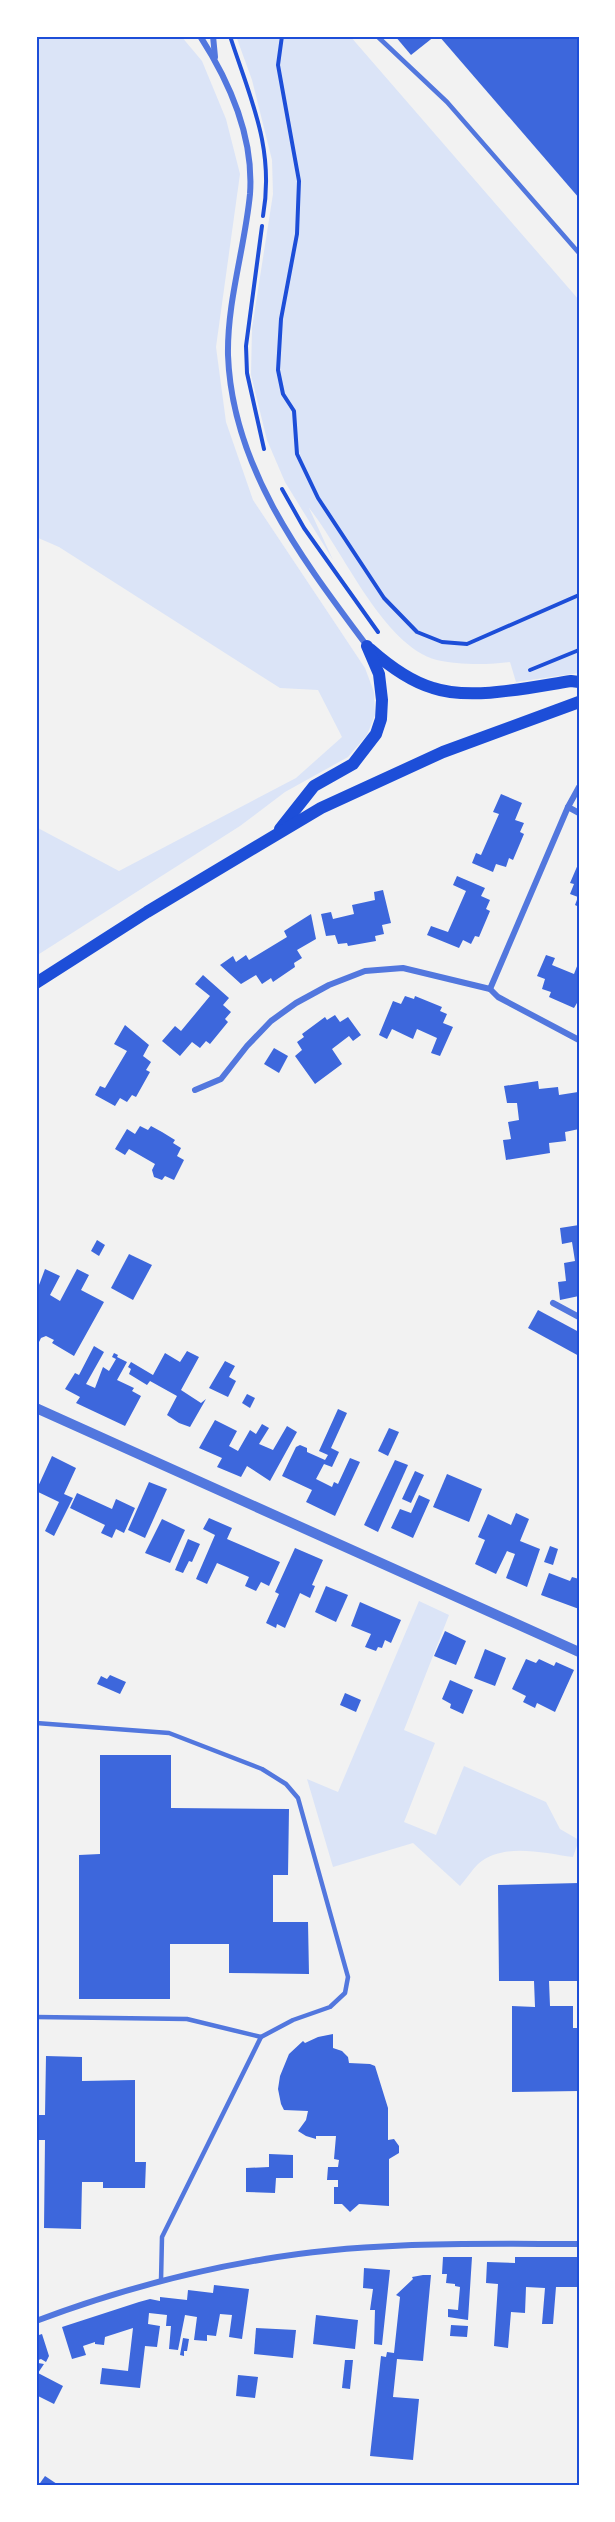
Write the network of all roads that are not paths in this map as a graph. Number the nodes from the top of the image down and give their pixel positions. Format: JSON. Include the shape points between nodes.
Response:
{"nodes":[{"id":1,"x":200,"y":36,"type":"edge"},
{"id":2,"x":213,"y":36,"type":"edge"},
{"id":3,"x":377,"y":36,"type":"edge"},
{"id":4,"x":215,"y":60,"type":"junction"},
{"id":5,"x":579,"y":253,"type":"edge"},
{"id":6,"x":367,"y":646,"type":"junction"},
{"id":7,"x":579,"y":682,"type":"edge"},
{"id":8,"x":579,"y":702,"type":"edge"},
{"id":9,"x":579,"y":787,"type":"edge"},
{"id":10,"x":568,"y":807,"type":"junction"},
{"id":11,"x":579,"y":813,"type":"edge"},
{"id":12,"x":276,"y":835,"type":"junction"},
{"id":13,"x":36,"y":983,"type":"edge"},
{"id":14,"x":490,"y":989,"type":"junction"},
{"id":15,"x":579,"y":1040,"type":"edge"},
{"id":16,"x":195,"y":1090,"type":"dead end"},
{"id":17,"x":553,"y":1303,"type":"dead end"},
{"id":18,"x":579,"y":1317,"type":"edge"},
{"id":19,"x":36,"y":1408,"type":"edge"},
{"id":20,"x":579,"y":1652,"type":"edge"},
{"id":21,"x":36,"y":1723,"type":"edge"},
{"id":22,"x":36,"y":2017,"type":"edge"},
{"id":23,"x":261,"y":2037,"type":"junction"},
{"id":24,"x":579,"y":2244,"type":"edge"},
{"id":25,"x":161,"y":2281,"type":"junction"},
{"id":26,"x":36,"y":2321,"type":"edge"}],
"edges":[{"from":1,"to":4,"type":"street"},
{"from":2,"to":4,"type":"street"},
{"from":3,"to":5,"type":"lane","via":[[447,102]]},
{"from":4,"to":6,"type":"street","via":[[237,109],[248,155],[250,192],[229,332],[228,357],[235,405],[250,459],[274,509],[304,561]]},
{"from":6,"to":7,"type":"main road","via":[[387,664],[433,689],[456,693]]},
{"from":6,"to":12,"type":"main road","via":[[379,674],[382,700],[376,734],[353,764],[314,786]]},
{"from":8,"to":12,"type":"main road","via":[[443,752],[321,808]]},
{"from":9,"to":10,"type":"street"},
{"from":10,"to":11,"type":"street"},
{"from":10,"to":14,"type":"street"},
{"from":12,"to":13,"type":"main road"},
{"from":14,"to":15,"type":"street"},
{"from":14,"to":16,"type":"street","via":[[403,968],[365,971],[328,985],[288,1009],[247,1046],[221,1079]]},
{"from":17,"to":18,"type":"street"},
{"from":19,"to":20,"type":"street"},
{"from":21,"to":23,"type":"lane","via":[[169,1733],[261,1770],[286,1784],[298,1798],[348,1977],[345,1993],[330,2007],[292,2020]]},
{"from":22,"to":23,"type":"lane","via":[[187,2019]]},
{"from":23,"to":25,"type":"lane","via":[[162,2237]]},
{"from":24,"to":25,"type":"street","via":[[341,2250],[267,2258]]},
{"from":25,"to":26,"type":"street"}]}
